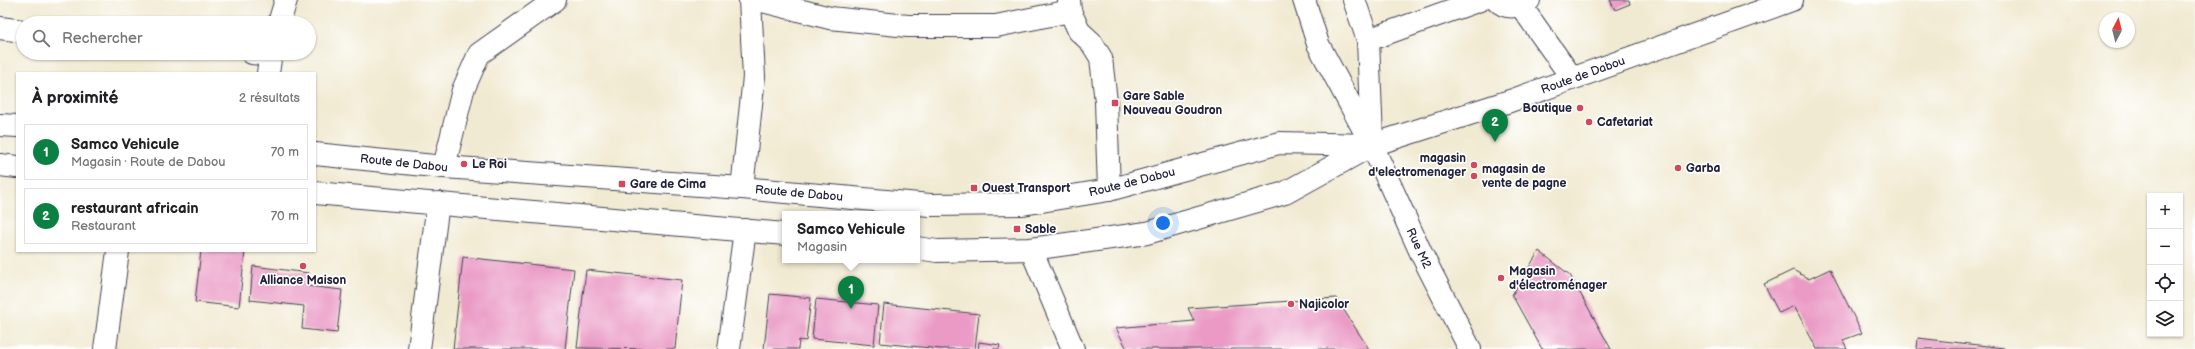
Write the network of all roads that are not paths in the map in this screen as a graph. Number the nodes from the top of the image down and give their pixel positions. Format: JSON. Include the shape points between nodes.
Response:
{"nodes":[{"id":1,"x":286,"y":0,"type":"edge"},
{"id":2,"x":554,"y":0,"type":"edge"},
{"id":3,"x":750,"y":0,"type":"edge"},
{"id":4,"x":758,"y":0,"type":"edge"},
{"id":5,"x":1304,"y":0,"type":"edge"},
{"id":6,"x":1354,"y":0,"type":"edge"},
{"id":7,"x":1480,"y":0,"type":"edge"},
{"id":8,"x":1497,"y":0,"type":"edge"},
{"id":9,"x":1792,"y":0,"type":"edge"},
{"id":10,"x":1525,"y":3,"type":"edge"},
{"id":11,"x":1070,"y":6,"type":"edge"},
{"id":12,"x":281,"y":16,"type":"edge"},
{"id":13,"x":0,"y":28,"type":"edge"},
{"id":14,"x":16,"y":30,"type":"edge"},
{"id":15,"x":1368,"y":40,"type":"junction"},
{"id":16,"x":1572,"y":78,"type":"junction"},
{"id":17,"x":0,"y":125,"type":"edge"},
{"id":18,"x":16,"y":126,"type":"edge"},
{"id":19,"x":1372,"y":145,"type":"junction"},
{"id":20,"x":316,"y":154,"type":"edge"},
{"id":21,"x":0,"y":165,"type":"edge"},
{"id":22,"x":16,"y":167,"type":"edge"},
{"id":23,"x":444,"y":167,"type":"junction"},
{"id":24,"x":742,"y":188,"type":"junction"},
{"id":25,"x":1109,"y":190,"type":"junction"},
{"id":26,"x":316,"y":193,"type":"edge"},
{"id":27,"x":438,"y":203,"type":"junction"},
{"id":28,"x":745,"y":230,"type":"junction"},
{"id":29,"x":782,"y":234,"type":"edge"},
{"id":30,"x":920,"y":248,"type":"edge"},
{"id":31,"x":1031,"y":249,"type":"junction"},
{"id":32,"x":118,"y":252,"type":"edge"},
{"id":33,"x":105,"y":349,"type":"edge"},
{"id":34,"x":419,"y":349,"type":"edge"},
{"id":35,"x":728,"y":349,"type":"edge"},
{"id":36,"x":1073,"y":349,"type":"edge"},
{"id":37,"x":1470,"y":349,"type":"edge"}],
"edges":[{"from":1,"to":12,"type":"street"},
{"from":2,"to":23,"type":"street","via":[[479,54],[463,90]]},
{"from":3,"to":24,"type":"street","via":[[754,77]]},
{"from":4,"to":11,"type":"street","via":[[830,18],[908,26],[996,26]]},
{"from":5,"to":19,"type":"street","name":"Rue M2","via":[[1318,44]]},
{"from":6,"to":15,"type":"street"},
{"from":7,"to":15,"type":"street"},
{"from":8,"to":10,"type":"street","via":[[1500,4],[1511,7]]},
{"from":9,"to":16,"type":"street","name":"Route de Dabou"},
{"from":10,"to":16,"type":"street"},
{"from":11,"to":25,"type":"street","via":[[1079,31],[1091,42],[1100,58],[1106,102]]},
{"from":13,"to":14,"type":"street"},
{"from":15,"to":19,"type":"street"},
{"from":16,"to":19,"type":"street","name":"Route de Dabou","via":[[1510,101]]},
{"from":17,"to":18,"type":"street"},
{"from":19,"to":25,"type":"street","name":"Route de Dabou","via":[[1280,143]]},
{"from":19,"to":31,"type":"street","name":"Route de Dabou","via":[[1285,193],[1147,233]]},
{"from":19,"to":37,"type":"street","name":"Rue M2","via":[[1422,255]]},
{"from":20,"to":23,"type":"street","name":"Route de Dabou"},
{"from":21,"to":22,"type":"street"},
{"from":23,"to":24,"type":"street","name":"Route de Dabou"},
{"from":24,"to":25,"type":"street","name":"Route de Dabou","via":[[930,205],[1023,204]]},
{"from":26,"to":27,"type":"street"},
{"from":27,"to":28,"type":"street"},
{"from":27,"to":34,"type":"street"},
{"from":28,"to":29,"type":"street"},
{"from":28,"to":35,"type":"street"},
{"from":30,"to":31,"type":"street","name":"Route de Dabou","via":[[936,251]]},
{"from":31,"to":36,"type":"street"},
{"from":32,"to":33,"type":"street"}]}
